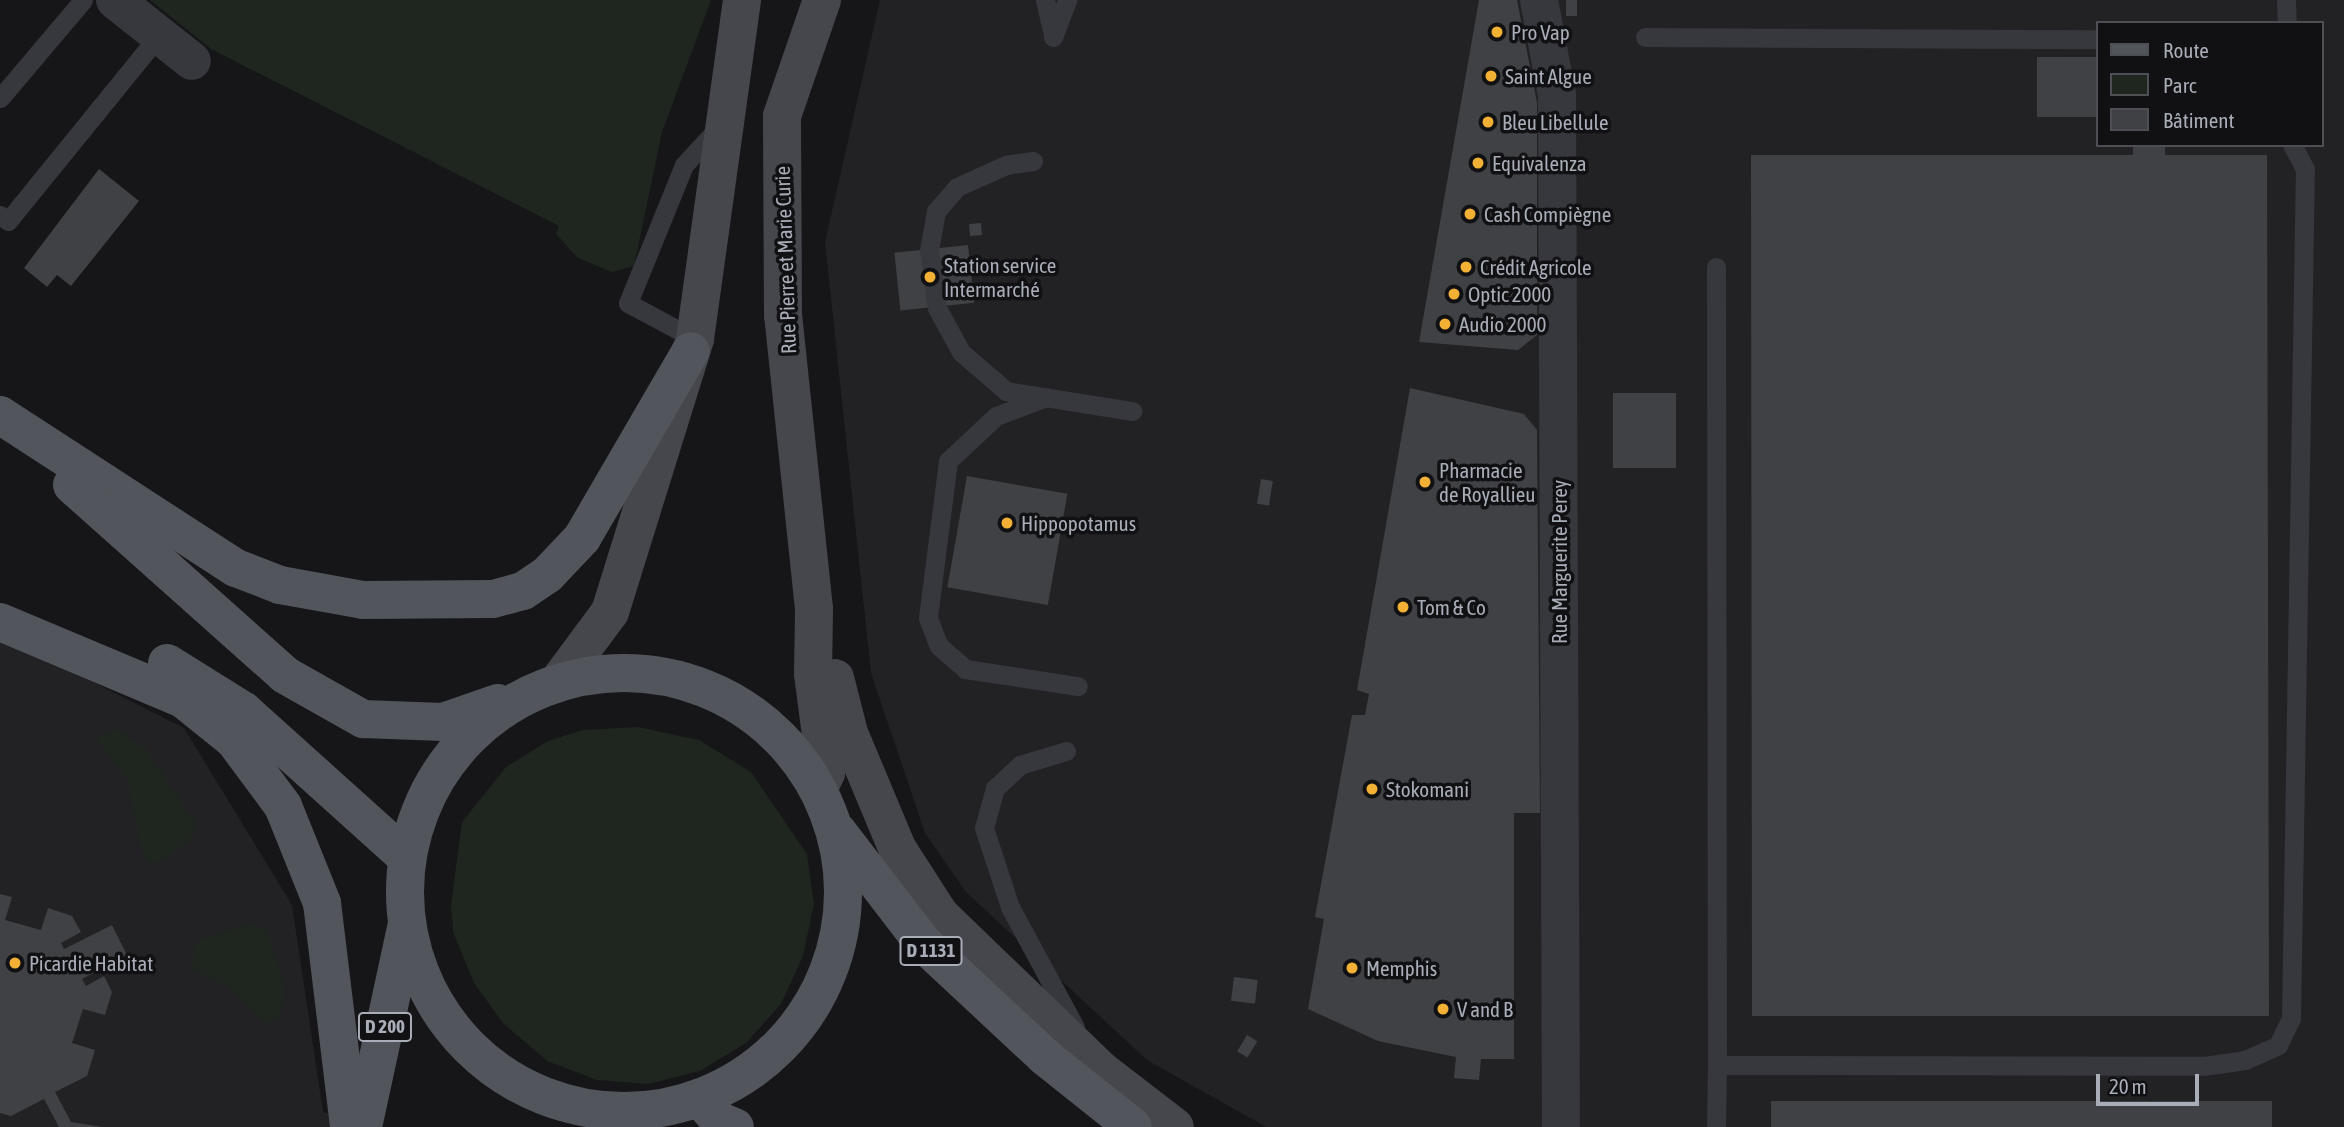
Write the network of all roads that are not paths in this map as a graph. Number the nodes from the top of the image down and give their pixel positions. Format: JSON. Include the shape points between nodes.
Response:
{"nodes":[{"id":1,"x":83,"y":0,"type":"edge"},
{"id":2,"x":115,"y":0,"type":"edge"},
{"id":3,"x":742,"y":0,"type":"edge"},
{"id":4,"x":822,"y":0,"type":"edge"},
{"id":5,"x":1045,"y":0,"type":"edge"},
{"id":6,"x":1068,"y":0,"type":"edge"},
{"id":7,"x":1539,"y":0,"type":"edge"},
{"id":8,"x":2286,"y":0,"type":"edge"},
{"id":9,"x":2287,"y":21,"type":"edge"},
{"id":10,"x":159,"y":35,"type":"junction"},
{"id":11,"x":1645,"y":37,"type":"dead end"},
{"id":12,"x":2096,"y":39,"type":"edge"},
{"id":13,"x":192,"y":61,"type":"dead end"},
{"id":14,"x":0,"y":98,"type":"edge"},
{"id":15,"x":723,"y":123,"type":"junction"},
{"id":16,"x":2293,"y":147,"type":"edge"},
{"id":17,"x":1033,"y":161,"type":"dead end"},
{"id":18,"x":0,"y":215,"type":"edge"},
{"id":19,"x":1716,"y":267,"type":"dead end"},
{"id":20,"x":693,"y":345,"type":"junction"},
{"id":21,"x":1046,"y":397,"type":"junction"},
{"id":22,"x":1132,"y":411,"type":"dead end"},
{"id":23,"x":0,"y":418,"type":"edge"},
{"id":24,"x":0,"y":597,"type":"edge"},
{"id":25,"x":814,"y":609,"type":"junction"},
{"id":26,"x":0,"y":622,"type":"edge"},
{"id":27,"x":547,"y":686,"type":"junction"},
{"id":28,"x":1078,"y":686,"type":"dead end"},
{"id":29,"x":1066,"y":751,"type":"dead end"},
{"id":30,"x":819,"y":788,"type":"junction"},
{"id":31,"x":835,"y":827,"type":"junction"},
{"id":32,"x":406,"y":857,"type":"junction"},
{"id":33,"x":406,"y":926,"type":"junction"},
{"id":34,"x":1717,"y":1065,"type":"junction"},
{"id":35,"x":1101,"y":1070,"type":"junction"},
{"id":36,"x":702,"y":1101,"type":"junction"},
{"id":37,"x":635,"y":1119,"type":"edge"},
{"id":38,"x":349,"y":1127,"type":"edge"},
{"id":39,"x":363,"y":1127,"type":"edge"},
{"id":40,"x":736,"y":1127,"type":"edge"},
{"id":41,"x":1133,"y":1127,"type":"edge"},
{"id":42,"x":1175,"y":1127,"type":"edge"},
{"id":43,"x":1561,"y":1127,"type":"edge"},
{"id":44,"x":1716,"y":1127,"type":"edge"}],
"edges":[{"from":1,"to":14,"type":"lane"},
{"from":2,"to":10,"type":"street"},
{"from":3,"to":15,"type":"main road"},
{"from":4,"to":25,"type":"main road","name":"Rue Pierre et Marie Curie","via":[[782,116],[783,316]]},
{"from":5,"to":6,"type":"lane","via":[[1053,37]]},
{"from":7,"to":43,"type":"street","name":"Rue Marguerite Perey","via":[[1557,96]]},
{"from":8,"to":9,"type":"lane"},
{"from":10,"to":13,"type":"street"},
{"from":10,"to":18,"type":"lane","via":[[8,221]]},
{"from":11,"to":12,"type":"lane"},
{"from":15,"to":20,"type":"main road"},
{"from":15,"to":20,"type":"lane","via":[[684,165],[628,303]]},
{"from":16,"to":34,"type":"lane","via":[[2305,169],[2291,1018],[2278,1045],[2245,1060],[2204,1066]]},
{"from":17,"to":21,"type":"lane","via":[[1006,165],[957,187],[936,211],[929,249],[937,308],[961,352],[1006,391]]},
{"from":19,"to":34,"type":"lane"},
{"from":20,"to":23,"type":"main road","via":[[582,538],[547,575],[523,591],[493,598],[363,600],[280,585],[236,568]]},
{"from":20,"to":27,"type":"main road","via":[[610,612]]},
{"from":21,"to":22,"type":"lane"},
{"from":21,"to":28,"type":"lane","via":[[996,416],[948,461],[928,618],[939,646],[965,669]]},
{"from":23,"to":27,"type":"main road","via":[[285,675],[363,719],[443,722]]},
{"from":24,"to":32,"type":"main road","via":[[32,617],[192,674],[365,814]]},
{"from":25,"to":30,"type":"main road","via":[[813,674],[826,774]]},
{"from":25,"to":35,"type":"main road","via":[[849,733],[897,848],[940,915]]},
{"from":26,"to":38,"type":"main road","via":[[183,699],[234,740],[283,806],[322,903]]},
{"from":27,"to":30,"type":"main road","via":[[633,672],[707,688],[772,728]]},
{"from":27,"to":32,"type":"main road","via":[[475,730],[430,787]]},
{"from":29,"to":35,"type":"lane","via":[[1020,765],[995,788],[984,828],[1010,907]]},
{"from":30,"to":31,"type":"main road"},
{"from":31,"to":36,"type":"main road","via":[[845,891],[835,954],[808,1012],[766,1060]]},
{"from":31,"to":41,"type":"main road","number":"D 1131","via":[[924,944],[1045,1058]]},
{"from":32,"to":33,"type":"main road"},
{"from":33,"to":37,"type":"main road","via":[[433,1001],[464,1044],[516,1085],[578,1107]]},
{"from":33,"to":39,"type":"main road","number":"D 200"},
{"from":34,"to":44,"type":"lane"},
{"from":35,"to":42,"type":"main road"},
{"from":36,"to":37,"type":"main road"},
{"from":36,"to":40,"type":"main road","via":[[720,1121]]}]}
